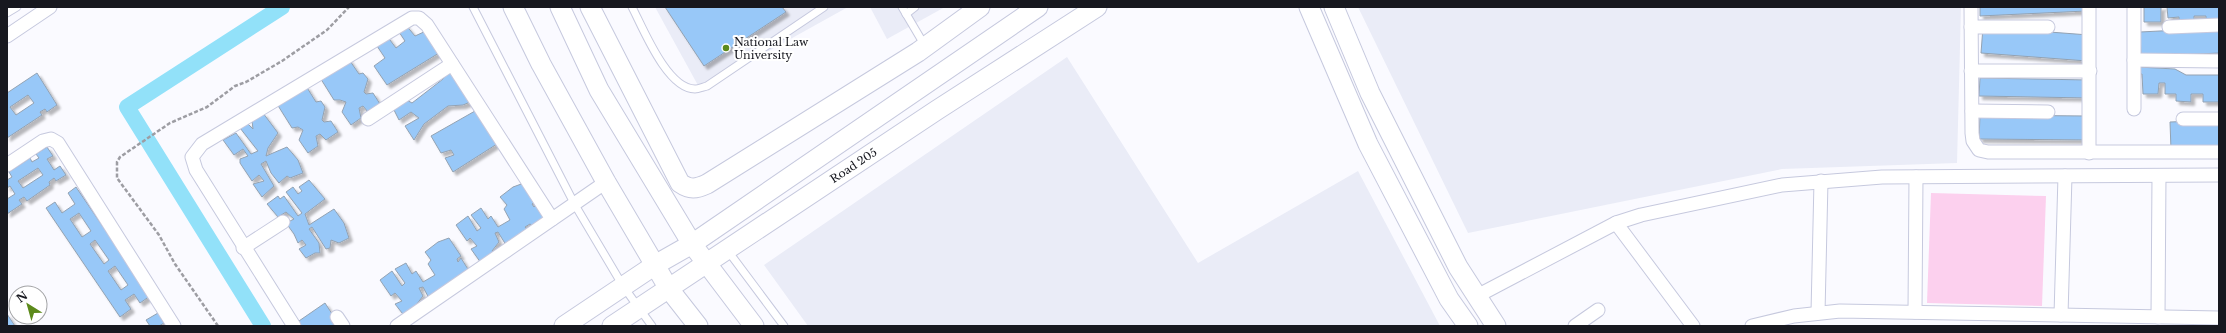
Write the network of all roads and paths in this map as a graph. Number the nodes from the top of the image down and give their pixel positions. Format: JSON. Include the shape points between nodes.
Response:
{"nodes":[{"id":1,"x":17,"y":7,"type":"edge"},
{"id":2,"x":50,"y":7,"type":"edge"},
{"id":3,"x":349,"y":7,"type":"edge"},
{"id":4,"x":473,"y":7,"type":"edge"},
{"id":5,"x":513,"y":7,"type":"edge"},
{"id":6,"x":560,"y":7,"type":"edge"},
{"id":7,"x":590,"y":7,"type":"edge"},
{"id":8,"x":632,"y":7,"type":"edge"},
{"id":9,"x":824,"y":7,"type":"edge"},
{"id":10,"x":902,"y":7,"type":"edge"},
{"id":11,"x":915,"y":7,"type":"edge"},
{"id":12,"x":980,"y":7,"type":"edge"},
{"id":13,"x":1038,"y":7,"type":"edge"},
{"id":14,"x":1097,"y":7,"type":"edge"},
{"id":15,"x":1309,"y":7,"type":"edge"},
{"id":16,"x":1334,"y":7,"type":"edge"},
{"id":17,"x":1971,"y":7,"type":"edge"},
{"id":18,"x":2089,"y":7,"type":"edge"},
{"id":19,"x":2134,"y":7,"type":"edge"},
{"id":20,"x":7,"y":13,"type":"edge"},
{"id":21,"x":906,"y":14,"type":"junction"},
{"id":22,"x":2219,"y":25,"type":"edge"},
{"id":23,"x":1971,"y":27,"type":"junction"},
{"id":24,"x":2048,"y":27,"type":"dead end"},
{"id":25,"x":2169,"y":27,"type":"dead end"},
{"id":26,"x":7,"y":36,"type":"edge"},
{"id":27,"x":926,"y":46,"type":"junction"},
{"id":28,"x":2134,"y":60,"type":"junction"},
{"id":29,"x":2219,"y":61,"type":"edge"},
{"id":30,"x":452,"y":64,"type":"junction"},
{"id":31,"x":1971,"y":71,"type":"junction"},
{"id":32,"x":2090,"y":71,"type":"junction"},
{"id":33,"x":2134,"y":109,"type":"dead end"},
{"id":34,"x":1972,"y":111,"type":"junction"},
{"id":35,"x":2048,"y":112,"type":"dead end"},
{"id":36,"x":368,"y":118,"type":"dead end"},
{"id":37,"x":2219,"y":119,"type":"edge"},
{"id":38,"x":2183,"y":120,"type":"dead end"},
{"id":39,"x":2219,"y":152,"type":"edge"},
{"id":40,"x":2089,"y":153,"type":"junction"},
{"id":41,"x":7,"y":165,"type":"edge"},
{"id":42,"x":2219,"y":175,"type":"edge"},
{"id":43,"x":2065,"y":176,"type":"junction"},
{"id":44,"x":2159,"y":176,"type":"junction"},
{"id":45,"x":1916,"y":177,"type":"junction"},
{"id":46,"x":1821,"y":181,"type":"junction"},
{"id":47,"x":606,"y":182,"type":"junction"},
{"id":48,"x":575,"y":205,"type":"junction"},
{"id":49,"x":552,"y":219,"type":"junction"},
{"id":50,"x":283,"y":222,"type":"dead end"},
{"id":51,"x":1616,"y":223,"type":"junction"},
{"id":52,"x":692,"y":244,"type":"junction"},
{"id":53,"x":243,"y":248,"type":"junction"},
{"id":54,"x":727,"y":250,"type":"junction"},
{"id":55,"x":707,"y":264,"type":"junction"},
{"id":56,"x":655,"y":266,"type":"junction"},
{"id":57,"x":623,"y":286,"type":"junction"},
{"id":58,"x":669,"y":289,"type":"junction"},
{"id":59,"x":1477,"y":296,"type":"junction"},
{"id":60,"x":639,"y":308,"type":"junction"},
{"id":61,"x":1598,"y":310,"type":"dead end"},
{"id":62,"x":1915,"y":312,"type":"junction"},
{"id":63,"x":1818,"y":313,"type":"junction"},
{"id":64,"x":2061,"y":315,"type":"junction"},
{"id":65,"x":2158,"y":317,"type":"junction"},
{"id":66,"x":2219,"y":318,"type":"edge"},
{"id":67,"x":1989,"y":320,"type":"edge"},
{"id":68,"x":2113,"y":321,"type":"edge"},
{"id":69,"x":174,"y":326,"type":"edge"},
{"id":70,"x":218,"y":326,"type":"edge"},
{"id":71,"x":294,"y":326,"type":"edge"},
{"id":72,"x":397,"y":326,"type":"edge"},
{"id":73,"x":564,"y":326,"type":"edge"},
{"id":74,"x":612,"y":326,"type":"edge"},
{"id":75,"x":652,"y":326,"type":"edge"},
{"id":76,"x":698,"y":326,"type":"edge"},
{"id":77,"x":754,"y":326,"type":"edge"},
{"id":78,"x":784,"y":326,"type":"edge"},
{"id":79,"x":1468,"y":326,"type":"edge"},
{"id":80,"x":1496,"y":326,"type":"edge"},
{"id":81,"x":1575,"y":326,"type":"edge"},
{"id":82,"x":1693,"y":326,"type":"edge"},
{"id":83,"x":1752,"y":326,"type":"edge"}],
"edges":[{"from":1,"to":20,"type":"lane"},
{"from":2,"to":26,"type":"street"},
{"from":3,"to":70,"type":"path","via":[[327,30],[282,61],[235,86],[208,107],[170,123],[120,157],[117,162],[117,178],[159,235],[175,264]]},
{"from":4,"to":48,"type":"lane"},
{"from":5,"to":47,"type":"main road","via":[[541,64]]},
{"from":6,"to":52,"type":"main road","via":[[599,90]]},
{"from":7,"to":27,"type":"main road","via":[[680,182],[686,188],[696,189],[708,184]]},
{"from":8,"to":9,"type":"lane","via":[[664,67],[683,86],[695,89],[707,86]]},
{"from":10,"to":21,"type":"lane"},
{"from":11,"to":21,"type":"lane"},
{"from":12,"to":27,"type":"main road"},
{"from":13,"to":52,"type":"main road"},
{"from":14,"to":54,"type":"main road","name":"Road 205"},
{"from":15,"to":79,"type":"main road","via":[[1368,144],[1449,299]]},
{"from":16,"to":59,"type":"main road","via":[[1373,99],[1458,267]]},
{"from":17,"to":23,"type":"street"},
{"from":18,"to":32,"type":"street"},
{"from":19,"to":28,"type":"street"},
{"from":21,"to":27,"type":"lane"},
{"from":22,"to":25,"type":"street"},
{"from":23,"to":24,"type":"street"},
{"from":23,"to":31,"type":"street"},
{"from":28,"to":29,"type":"street"},
{"from":28,"to":33,"type":"street"},
{"from":30,"to":36,"type":"street"},
{"from":30,"to":49,"type":"street"},
{"from":30,"to":53,"type":"street","via":[[427,25],[419,18],[412,18],[202,144],[192,157],[196,170]]},
{"from":31,"to":32,"type":"street"},
{"from":31,"to":34,"type":"street"},
{"from":32,"to":40,"type":"street"},
{"from":34,"to":35,"type":"street"},
{"from":34,"to":40,"type":"street","via":[[1973,141],[1979,150]]},
{"from":37,"to":38,"type":"street"},
{"from":39,"to":40,"type":"street"},
{"from":41,"to":69,"type":"street","via":[[43,141],[51,139],[58,143]]},
{"from":42,"to":44,"type":"street"},
{"from":43,"to":44,"type":"street"},
{"from":43,"to":45,"type":"street"},
{"from":43,"to":64,"type":"street"},
{"from":44,"to":65,"type":"street"},
{"from":45,"to":46,"type":"street"},
{"from":45,"to":62,"type":"street"},
{"from":46,"to":51,"type":"street","via":[[1782,185],[1641,215]]},
{"from":46,"to":63,"type":"street"},
{"from":47,"to":48,"type":"street"},
{"from":47,"to":56,"type":"main road"},
{"from":48,"to":49,"type":"street"},
{"from":48,"to":57,"type":"lane"},
{"from":49,"to":72,"type":"street"},
{"from":50,"to":53,"type":"street"},
{"from":51,"to":59,"type":"street"},
{"from":51,"to":82,"type":"street"},
{"from":52,"to":55,"type":"main road"},
{"from":52,"to":56,"type":"main road"},
{"from":53,"to":71,"type":"street"},
{"from":54,"to":55,"type":"main road","name":"Road 205"},
{"from":54,"to":78,"type":"lane"},
{"from":55,"to":58,"type":"main road","name":"Road 205"},
{"from":55,"to":77,"type":"main road"},
{"from":56,"to":57,"type":"main road"},
{"from":56,"to":58,"type":"main road"},
{"from":57,"to":60,"type":"lane"},
{"from":57,"to":73,"type":"main road"},
{"from":58,"to":60,"type":"main road","name":"Road 205"},
{"from":58,"to":76,"type":"main road"},
{"from":59,"to":80,"type":"main road"},
{"from":60,"to":74,"type":"main road","name":"Road 205"},
{"from":60,"to":75,"type":"lane"},
{"from":61,"to":81,"type":"street"},
{"from":62,"to":63,"type":"street"},
{"from":62,"to":67,"type":"street"},
{"from":63,"to":83,"type":"street"},
{"from":64,"to":67,"type":"street"},
{"from":64,"to":68,"type":"street"},
{"from":65,"to":66,"type":"street"},
{"from":65,"to":68,"type":"street"}]}
